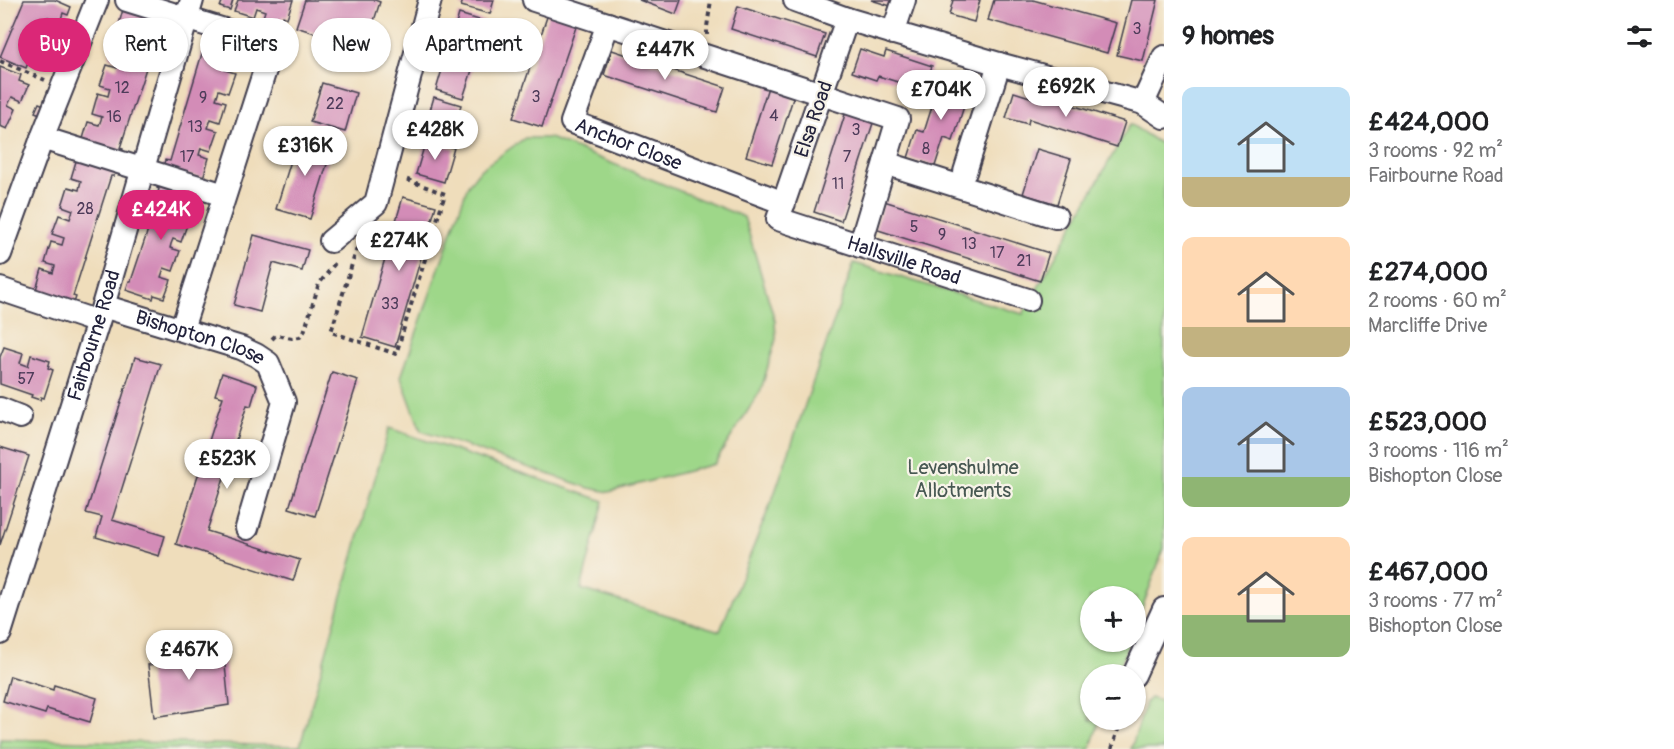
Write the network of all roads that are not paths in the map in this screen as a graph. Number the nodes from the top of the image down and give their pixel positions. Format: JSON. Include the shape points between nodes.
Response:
{"nodes":[{"id":1,"x":128,"y":0,"type":"edge"},
{"id":2,"x":430,"y":0,"type":"edge"},
{"id":3,"x":534,"y":0,"type":"edge"},
{"id":4,"x":795,"y":0,"type":"edge"},
{"id":5,"x":904,"y":0,"type":"edge"},
{"id":6,"x":89,"y":2,"type":"edge"},
{"id":7,"x":190,"y":9,"type":"edge"},
{"id":8,"x":847,"y":19,"type":"junction"},
{"id":9,"x":608,"y":24,"type":"junction"},
{"id":10,"x":893,"y":33,"type":"junction"},
{"id":11,"x":1164,"y":57,"type":"edge"},
{"id":12,"x":999,"y":64,"type":"junction"},
{"id":13,"x":821,"y":94,"type":"junction"},
{"id":14,"x":1143,"y":103,"type":"junction"},
{"id":15,"x":1164,"y":117,"type":"edge"},
{"id":16,"x":42,"y":138,"type":"junction"},
{"id":17,"x":885,"y":163,"type":"junction"},
{"id":18,"x":143,"y":170,"type":"junction"},
{"id":19,"x":965,"y":172,"type":"dead end"},
{"id":20,"x":225,"y":195,"type":"junction"},
{"id":21,"x":781,"y":211,"type":"junction"},
{"id":22,"x":1056,"y":217,"type":"dead end"},
{"id":23,"x":344,"y":238,"type":"road end"},
{"id":24,"x":860,"y":246,"type":"junction"},
{"id":25,"x":0,"y":254,"type":"edge"},
{"id":26,"x":0,"y":289,"type":"edge"},
{"id":27,"x":1028,"y":300,"type":"dead end"},
{"id":28,"x":101,"y":314,"type":"junction"},
{"id":29,"x":182,"y":329,"type":"junction"},
{"id":30,"x":247,"y":528,"type":"dead end"},
{"id":31,"x":1164,"y":609,"type":"edge"},
{"id":32,"x":0,"y":633,"type":"edge"},
{"id":33,"x":1139,"y":664,"type":"edge"}],
"edges":[{"from":1,"to":7,"type":"street"},
{"from":2,"to":23,"type":"street","via":[[376,203]]},
{"from":3,"to":9,"type":"street"},
{"from":4,"to":8,"type":"street"},
{"from":5,"to":10,"type":"street"},
{"from":6,"to":16,"type":"street"},
{"from":7,"to":18,"type":"street","name":"Fairbourne Road"},
{"from":7,"to":20,"type":"street","via":[[273,45]]},
{"from":8,"to":10,"type":"street"},
{"from":8,"to":13,"type":"street","name":"Elsa Road"},
{"from":9,"to":13,"type":"street"},
{"from":9,"to":21,"type":"street","name":"Anchor Close","via":[[572,122]]},
{"from":10,"to":12,"type":"street"},
{"from":11,"to":14,"type":"street"},
{"from":12,"to":14,"type":"street"},
{"from":12,"to":19,"type":"street"},
{"from":13,"to":17,"type":"street","via":[[898,119]]},
{"from":13,"to":21,"type":"street","name":"Elsa Road"},
{"from":14,"to":15,"type":"street"},
{"from":16,"to":18,"type":"street"},
{"from":16,"to":25,"type":"street"},
{"from":17,"to":22,"type":"street"},
{"from":17,"to":24,"type":"street"},
{"from":18,"to":20,"type":"street"},
{"from":18,"to":28,"type":"street","name":"Fairbourne Road"},
{"from":20,"to":29,"type":"street"},
{"from":21,"to":24,"type":"street","name":"Hallsville Road"},
{"from":24,"to":27,"type":"street","name":"Hallsville Road"},
{"from":26,"to":28,"type":"street","name":"Bishopton Close"},
{"from":28,"to":29,"type":"street","name":"Bishopton Close"},
{"from":28,"to":32,"type":"street","name":"Fairbourne Road"},
{"from":29,"to":30,"type":"street","name":"Bishopton Close","via":[[256,354],[268,363],[284,402]]},
{"from":31,"to":33,"type":"street"}]}
